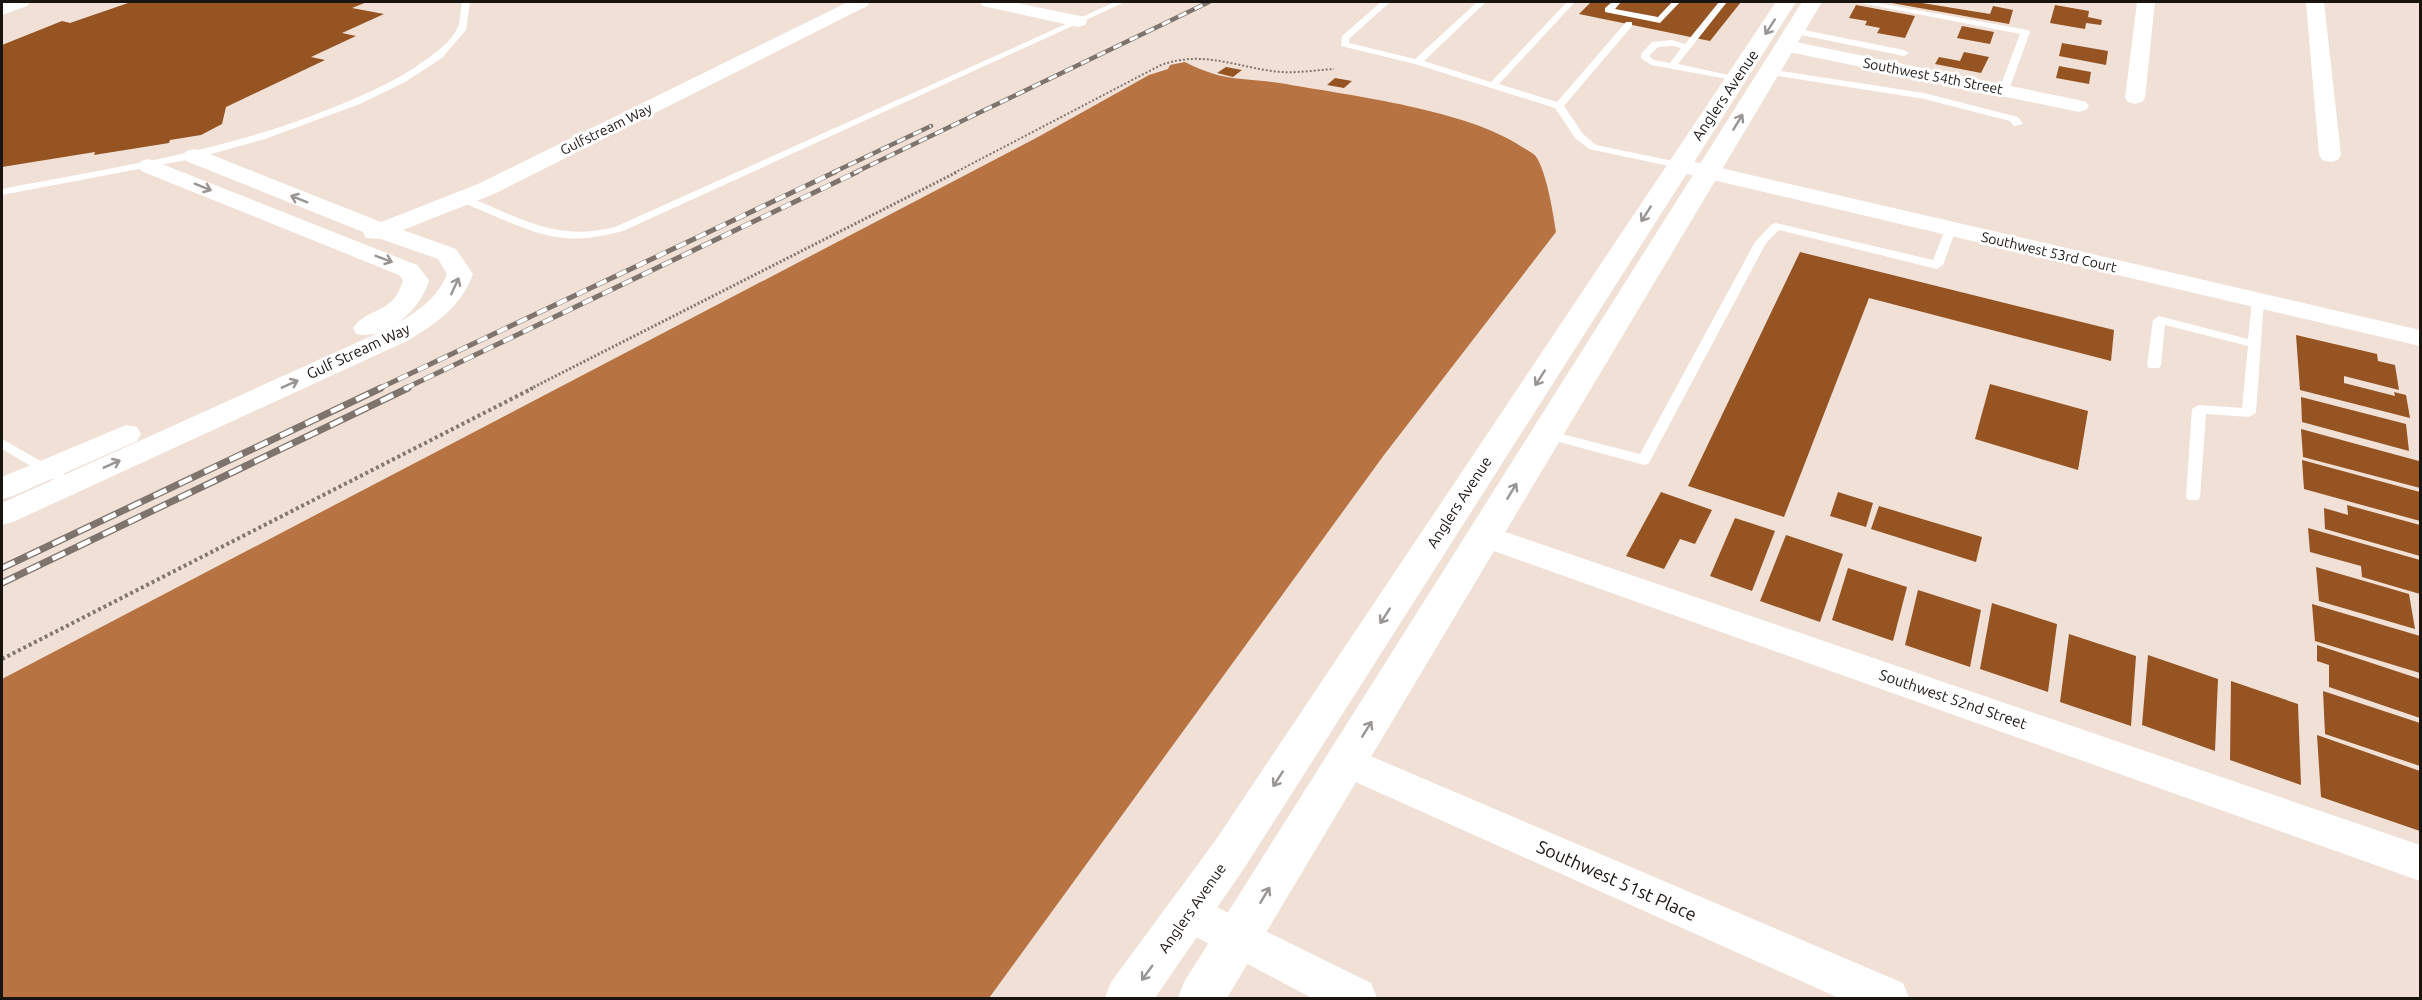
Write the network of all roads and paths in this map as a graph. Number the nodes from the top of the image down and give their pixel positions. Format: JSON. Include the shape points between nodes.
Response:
{"nodes":[{"id":1,"x":20,"y":2,"type":"edge"},
{"id":2,"x":466,"y":2,"type":"edge"},
{"id":3,"x":861,"y":2,"type":"edge"},
{"id":4,"x":989,"y":2,"type":"edge"},
{"id":5,"x":1121,"y":2,"type":"edge"},
{"id":6,"x":1386,"y":2,"type":"edge"},
{"id":7,"x":1482,"y":2,"type":"edge"},
{"id":8,"x":1571,"y":2,"type":"edge"},
{"id":9,"x":1617,"y":2,"type":"edge"},
{"id":10,"x":1676,"y":2,"type":"edge"},
{"id":11,"x":1723,"y":2,"type":"edge"},
{"id":12,"x":1786,"y":2,"type":"edge"},
{"id":13,"x":1812,"y":2,"type":"edge"},
{"id":14,"x":1860,"y":2,"type":"edge"},
{"id":15,"x":2146,"y":2,"type":"edge"},
{"id":16,"x":2315,"y":2,"type":"edge"},
{"id":17,"x":2,"y":9,"type":"edge"},
{"id":18,"x":1078,"y":21,"type":"junction"},
{"id":19,"x":1629,"y":24,"type":"dead end"},
{"id":20,"x":1790,"y":39,"type":"junction"},
{"id":21,"x":1687,"y":47,"type":"junction"},
{"id":22,"x":1904,"y":53,"type":"dead end"},
{"id":23,"x":1417,"y":62,"type":"junction"},
{"id":24,"x":1672,"y":66,"type":"junction"},
{"id":25,"x":1334,"y":69,"type":"dead end"},
{"id":26,"x":1769,"y":72,"type":"junction"},
{"id":27,"x":1735,"y":79,"type":"junction"},
{"id":28,"x":1492,"y":86,"type":"junction"},
{"id":29,"x":2004,"y":90,"type":"junction"},
{"id":30,"x":2135,"y":98,"type":"dead end"},
{"id":31,"x":1558,"y":106,"type":"junction"},
{"id":32,"x":2079,"y":106,"type":"dead end"},
{"id":33,"x":2018,"y":124,"type":"dead end"},
{"id":34,"x":2330,"y":155,"type":"dead end"},
{"id":35,"x":194,"y":156,"type":"junction"},
{"id":36,"x":149,"y":166,"type":"junction"},
{"id":37,"x":1693,"y":169,"type":"junction"},
{"id":38,"x":2,"y":192,"type":"edge"},
{"id":39,"x":464,"y":199,"type":"junction"},
{"id":40,"x":1950,"y":229,"type":"junction"},
{"id":41,"x":380,"y":231,"type":"junction"},
{"id":42,"x":345,"y":245,"type":"junction"},
{"id":43,"x":2258,"y":300,"type":"junction"},
{"id":44,"x":2421,"y":338,"type":"edge"},
{"id":45,"x":2254,"y":344,"type":"junction"},
{"id":46,"x":2154,"y":365,"type":"dead end"},
{"id":47,"x":1546,"y":434,"type":"junction"},
{"id":48,"x":2,"y":443,"type":"edge"},
{"id":49,"x":46,"y":469,"type":"junction"},
{"id":50,"x":69,"y":483,"type":"junction"},
{"id":51,"x":2,"y":489,"type":"edge"},
{"id":52,"x":2193,"y":497,"type":"dead end"},
{"id":53,"x":2,"y":514,"type":"edge"},
{"id":54,"x":1485,"y":536,"type":"junction"},
{"id":55,"x":2,"y":659,"type":"edge"},
{"id":56,"x":1347,"y":761,"type":"junction"},
{"id":57,"x":2421,"y":863,"type":"edge"},
{"id":58,"x":1190,"y":913,"type":"junction"},
{"id":59,"x":1239,"y":938,"type":"junction"},
{"id":60,"x":1128,"y":999,"type":"edge"},
{"id":61,"x":1201,"y":999,"type":"edge"},
{"id":62,"x":1355,"y":999,"type":"edge"},
{"id":63,"x":1887,"y":999,"type":"edge"}],
"edges":[{"from":1,"to":17,"type":"main road"},
{"from":2,"to":35,"type":"lane","via":[[465,24],[445,51],[405,79],[323,115]]},
{"from":3,"to":39,"type":"street","name":"Gulfstream Way"},
{"from":4,"to":18,"type":"street"},
{"from":5,"to":18,"type":"lane"},
{"from":6,"to":23,"type":"lane","via":[[1345,38],[1344,44]]},
{"from":7,"to":23,"type":"lane"},
{"from":8,"to":28,"type":"lane"},
{"from":9,"to":10,"type":"lane","via":[[1608,10],[1660,20]]},
{"from":11,"to":21,"type":"lane"},
{"from":12,"to":27,"type":"main road","name":"Anglers Avenue","one_way":true},
{"from":13,"to":20,"type":"main road","name":"Anglers Avenue"},
{"from":14,"to":29,"type":"lane","via":[[2025,32]]},
{"from":15,"to":30,"type":"street"},
{"from":16,"to":34,"type":"street"},
{"from":18,"to":39,"type":"lane","via":[[619,229],[581,236],[552,233]]},
{"from":19,"to":31,"type":"lane"},
{"from":20,"to":22,"type":"lane"},
{"from":20,"to":26,"type":"main road","name":"Anglers Avenue"},
{"from":20,"to":29,"type":"street","name":"Southwest 54th Street"},
{"from":21,"to":24,"type":"lane"},
{"from":21,"to":24,"type":"lane","via":[[1655,44],[1644,56],[1651,62]]},
{"from":23,"to":28,"type":"lane"},
{"from":24,"to":27,"type":"lane"},
{"from":25,"to":55,"type":"path","via":[[1282,72],[1213,59],[1175,60],[1161,65]]},
{"from":26,"to":33,"type":"lane","via":[[1944,100],[2014,119]]},
{"from":37,"to":26,"type":"main road","name":"Anglers Avenue","one_way":true},
{"from":27,"to":37,"type":"main road","name":"Anglers Avenue"},
{"from":28,"to":31,"type":"lane"},
{"from":29,"to":32,"type":"street","name":"Southwest 54th Street"},
{"from":31,"to":37,"type":"lane","via":[[1579,136],[1593,147]]},
{"from":35,"to":36,"type":"lane"},
{"from":41,"to":35,"type":"street","name":"Gulf Stream Way","one_way":true},
{"from":36,"to":38,"type":"lane"},
{"from":36,"to":42,"type":"street","name":"Gulf Stream Way","one_way":true},
{"from":37,"to":40,"type":"street","name":"Southwest 53rd Court"},
{"from":37,"to":47,"type":"main road","name":"Anglers Avenue"},
{"from":37,"to":58,"type":"main road","name":"Anglers Avenue","one_way":true},
{"from":39,"to":41,"type":"street","name":"Gulfstream Way"},
{"from":40,"to":43,"type":"street","name":"Southwest 53rd Court"},
{"from":40,"to":47,"type":"lane","via":[[1937,265],[1776,226],[1761,242],[1644,460]]},
{"from":41,"to":42,"type":"street","name":"Gulfstream Way"},
{"from":50,"to":41,"type":"street","name":"Gulf Stream Way","one_way":true,"via":[[397,335],[440,307],[455,290],[460,274],[447,254]]},
{"from":42,"to":49,"type":"street","name":"Gulf Stream Way","one_way":true,"via":[[408,270],[416,280],[414,294],[400,309],[371,325]]},
{"from":43,"to":44,"type":"street","name":"Southwest 53rd Court"},
{"from":43,"to":45,"type":"lane"},
{"from":45,"to":46,"type":"lane","via":[[2159,320]]},
{"from":45,"to":52,"type":"lane","via":[[2249,413],[2199,409]]},
{"from":54,"to":47,"type":"main road","name":"Anglers Avenue","one_way":true},
{"from":48,"to":49,"type":"lane"},
{"from":49,"to":50,"type":"lane"},
{"from":49,"to":51,"type":"street","name":"Gulf Stream Way"},
{"from":50,"to":53,"type":"street","name":"Gulf Stream Way"},
{"from":56,"to":54,"type":"main road","name":"Anglers Avenue","one_way":true},
{"from":54,"to":57,"type":"street","name":"Southwest 52nd Street"},
{"from":59,"to":56,"type":"main road","name":"Anglers Avenue","one_way":true},
{"from":56,"to":63,"type":"street","name":"Southwest 51st Place"},
{"from":58,"to":59,"type":"street"},
{"from":58,"to":60,"type":"main road","name":"Anglers Avenue","one_way":true},
{"from":59,"to":61,"type":"main road","name":"Anglers Avenue"},
{"from":59,"to":62,"type":"street"}]}
